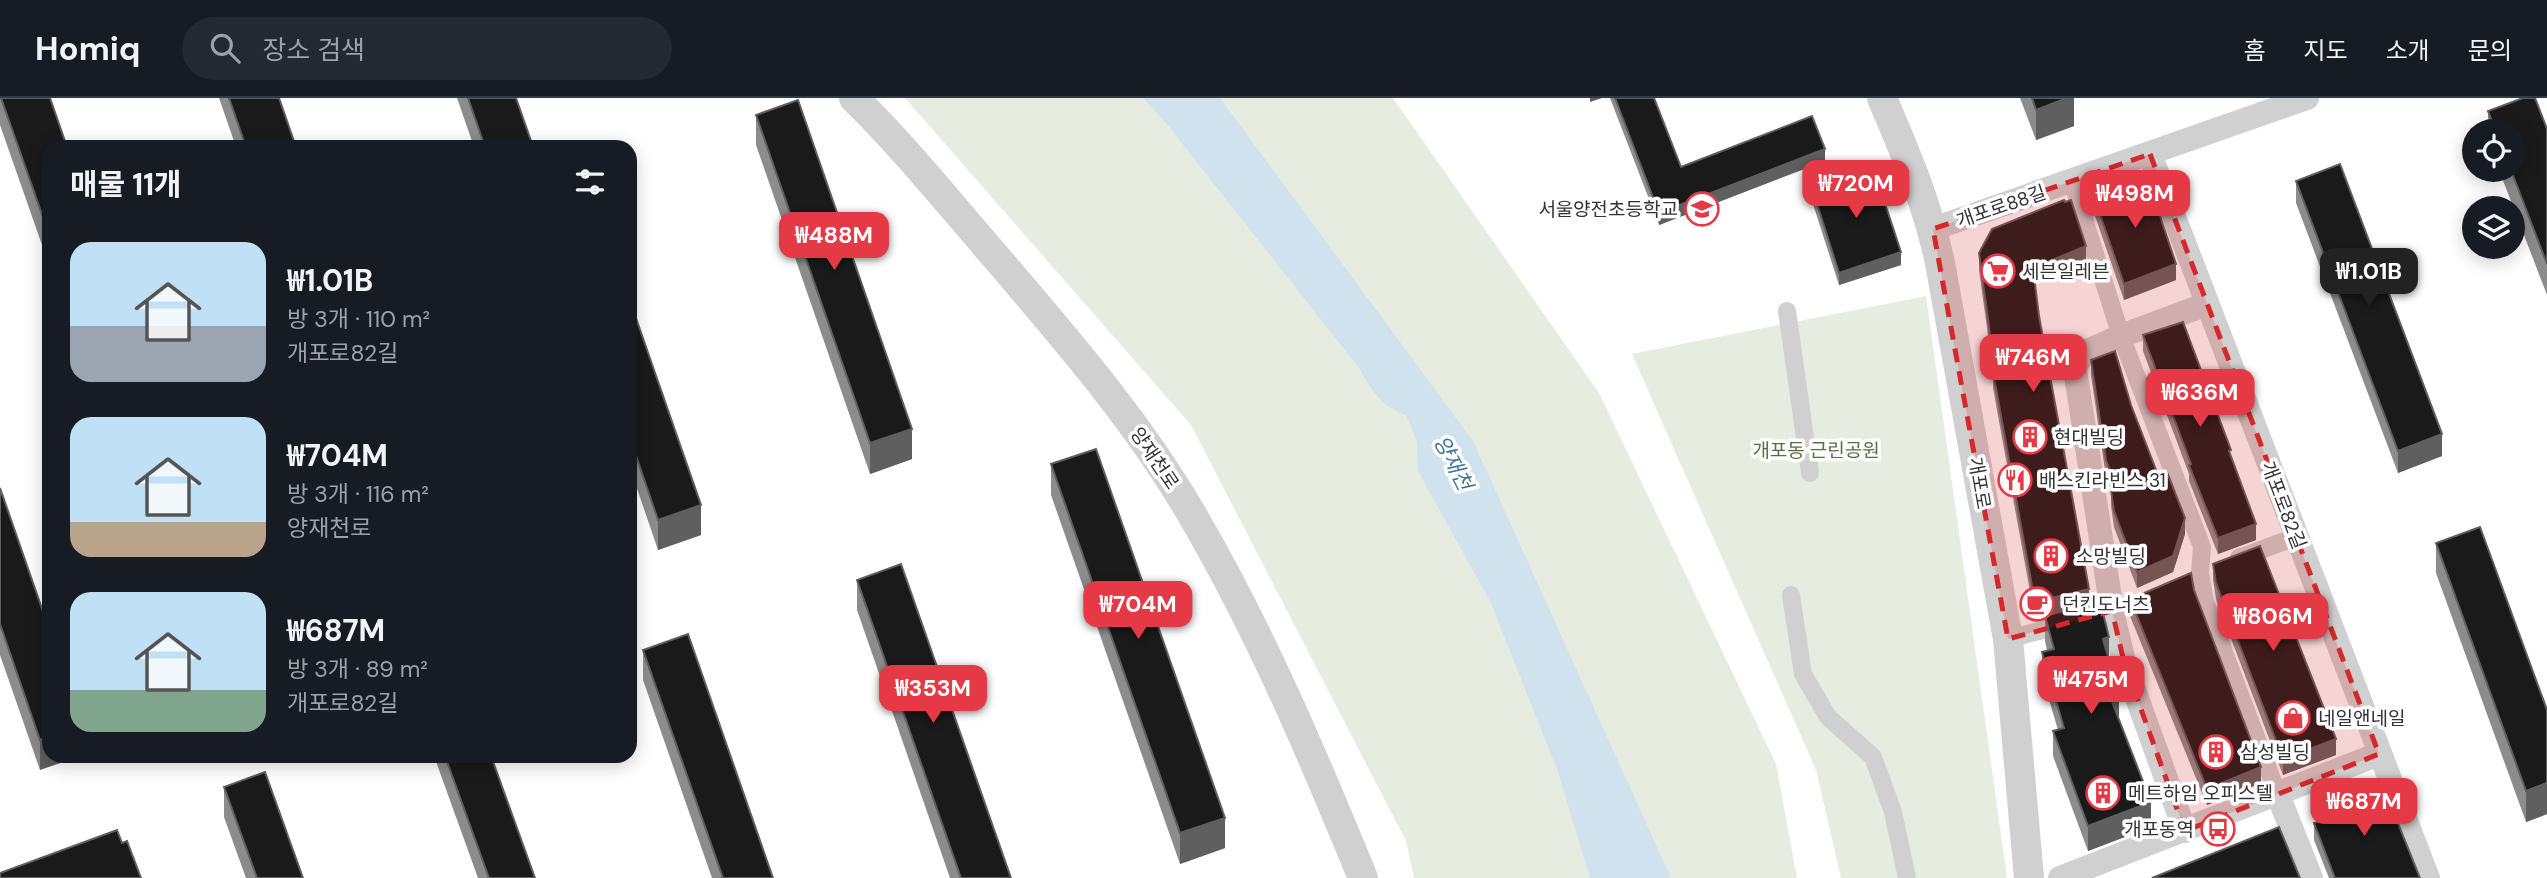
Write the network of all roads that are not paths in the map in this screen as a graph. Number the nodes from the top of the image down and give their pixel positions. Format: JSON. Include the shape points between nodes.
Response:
{"nodes":[{"id":1,"x":854,"y":98,"type":"edge"},
{"id":2,"x":1882,"y":98,"type":"edge"},
{"id":3,"x":2307,"y":98,"type":"edge"},
{"id":4,"x":2150,"y":154,"type":"junction"},
{"id":5,"x":2072,"y":181,"type":"junction"},
{"id":6,"x":1933,"y":229,"type":"junction"},
{"id":7,"x":2207,"y":304,"type":"junction"},
{"id":8,"x":1787,"y":311,"type":"dead end"},
{"id":9,"x":2121,"y":336,"type":"junction"},
{"id":10,"x":1810,"y":473,"type":"dead end"},
{"id":11,"x":2297,"y":537,"type":"junction"},
{"id":12,"x":2194,"y":576,"type":"junction"},
{"id":13,"x":1791,"y":595,"type":"dead end"},
{"id":14,"x":2106,"y":613,"type":"junction"},
{"id":15,"x":2008,"y":639,"type":"junction"},
{"id":16,"x":2379,"y":754,"type":"junction"},
{"id":17,"x":2278,"y":794,"type":"junction"},
{"id":18,"x":2185,"y":831,"type":"junction"},
{"id":19,"x":1363,"y":878,"type":"edge"},
{"id":20,"x":1907,"y":878,"type":"edge"},
{"id":21,"x":2029,"y":878,"type":"edge"},
{"id":22,"x":2060,"y":878,"type":"edge"},
{"id":23,"x":2311,"y":878,"type":"edge"},
{"id":24,"x":2428,"y":878,"type":"edge"}],
"edges":[{"from":1,"to":19,"type":"street","name":"양재천로","via":[[1029,296],[1137,431],[1194,516],[1306,739]]},
{"from":2,"to":6,"type":"street","name":"개포로"},
{"from":3,"to":4,"type":"street","name":"개포로88길"},
{"from":4,"to":5,"type":"street","name":"개포로88길"},
{"from":4,"to":7,"type":"street","name":"개포로82길"},
{"from":5,"to":6,"type":"street","name":"개포로88길"},
{"from":5,"to":9,"type":"street"},
{"from":6,"to":15,"type":"street","name":"개포로"},
{"from":7,"to":9,"type":"street"},
{"from":7,"to":11,"type":"street","name":"개포로82길"},
{"from":8,"to":10,"type":"street"},
{"from":9,"to":12,"type":"street","via":[[2202,547]]},
{"from":9,"to":14,"type":"street","via":[[2083,353],[2075,369]]},
{"from":11,"to":12,"type":"street"},
{"from":11,"to":16,"type":"street","name":"개포로82길"},
{"from":12,"to":17,"type":"street"},
{"from":13,"to":20,"type":"street","via":[[1803,674],[1828,717],[1873,757],[1893,812]]},
{"from":14,"to":15,"type":"street"},
{"from":14,"to":18,"type":"street"},
{"from":15,"to":21,"type":"street","name":"개포로"},
{"from":16,"to":17,"type":"street"},
{"from":16,"to":24,"type":"street","name":"개포로82길"},
{"from":17,"to":18,"type":"street"},
{"from":17,"to":23,"type":"street"},
{"from":18,"to":22,"type":"street"}]}
